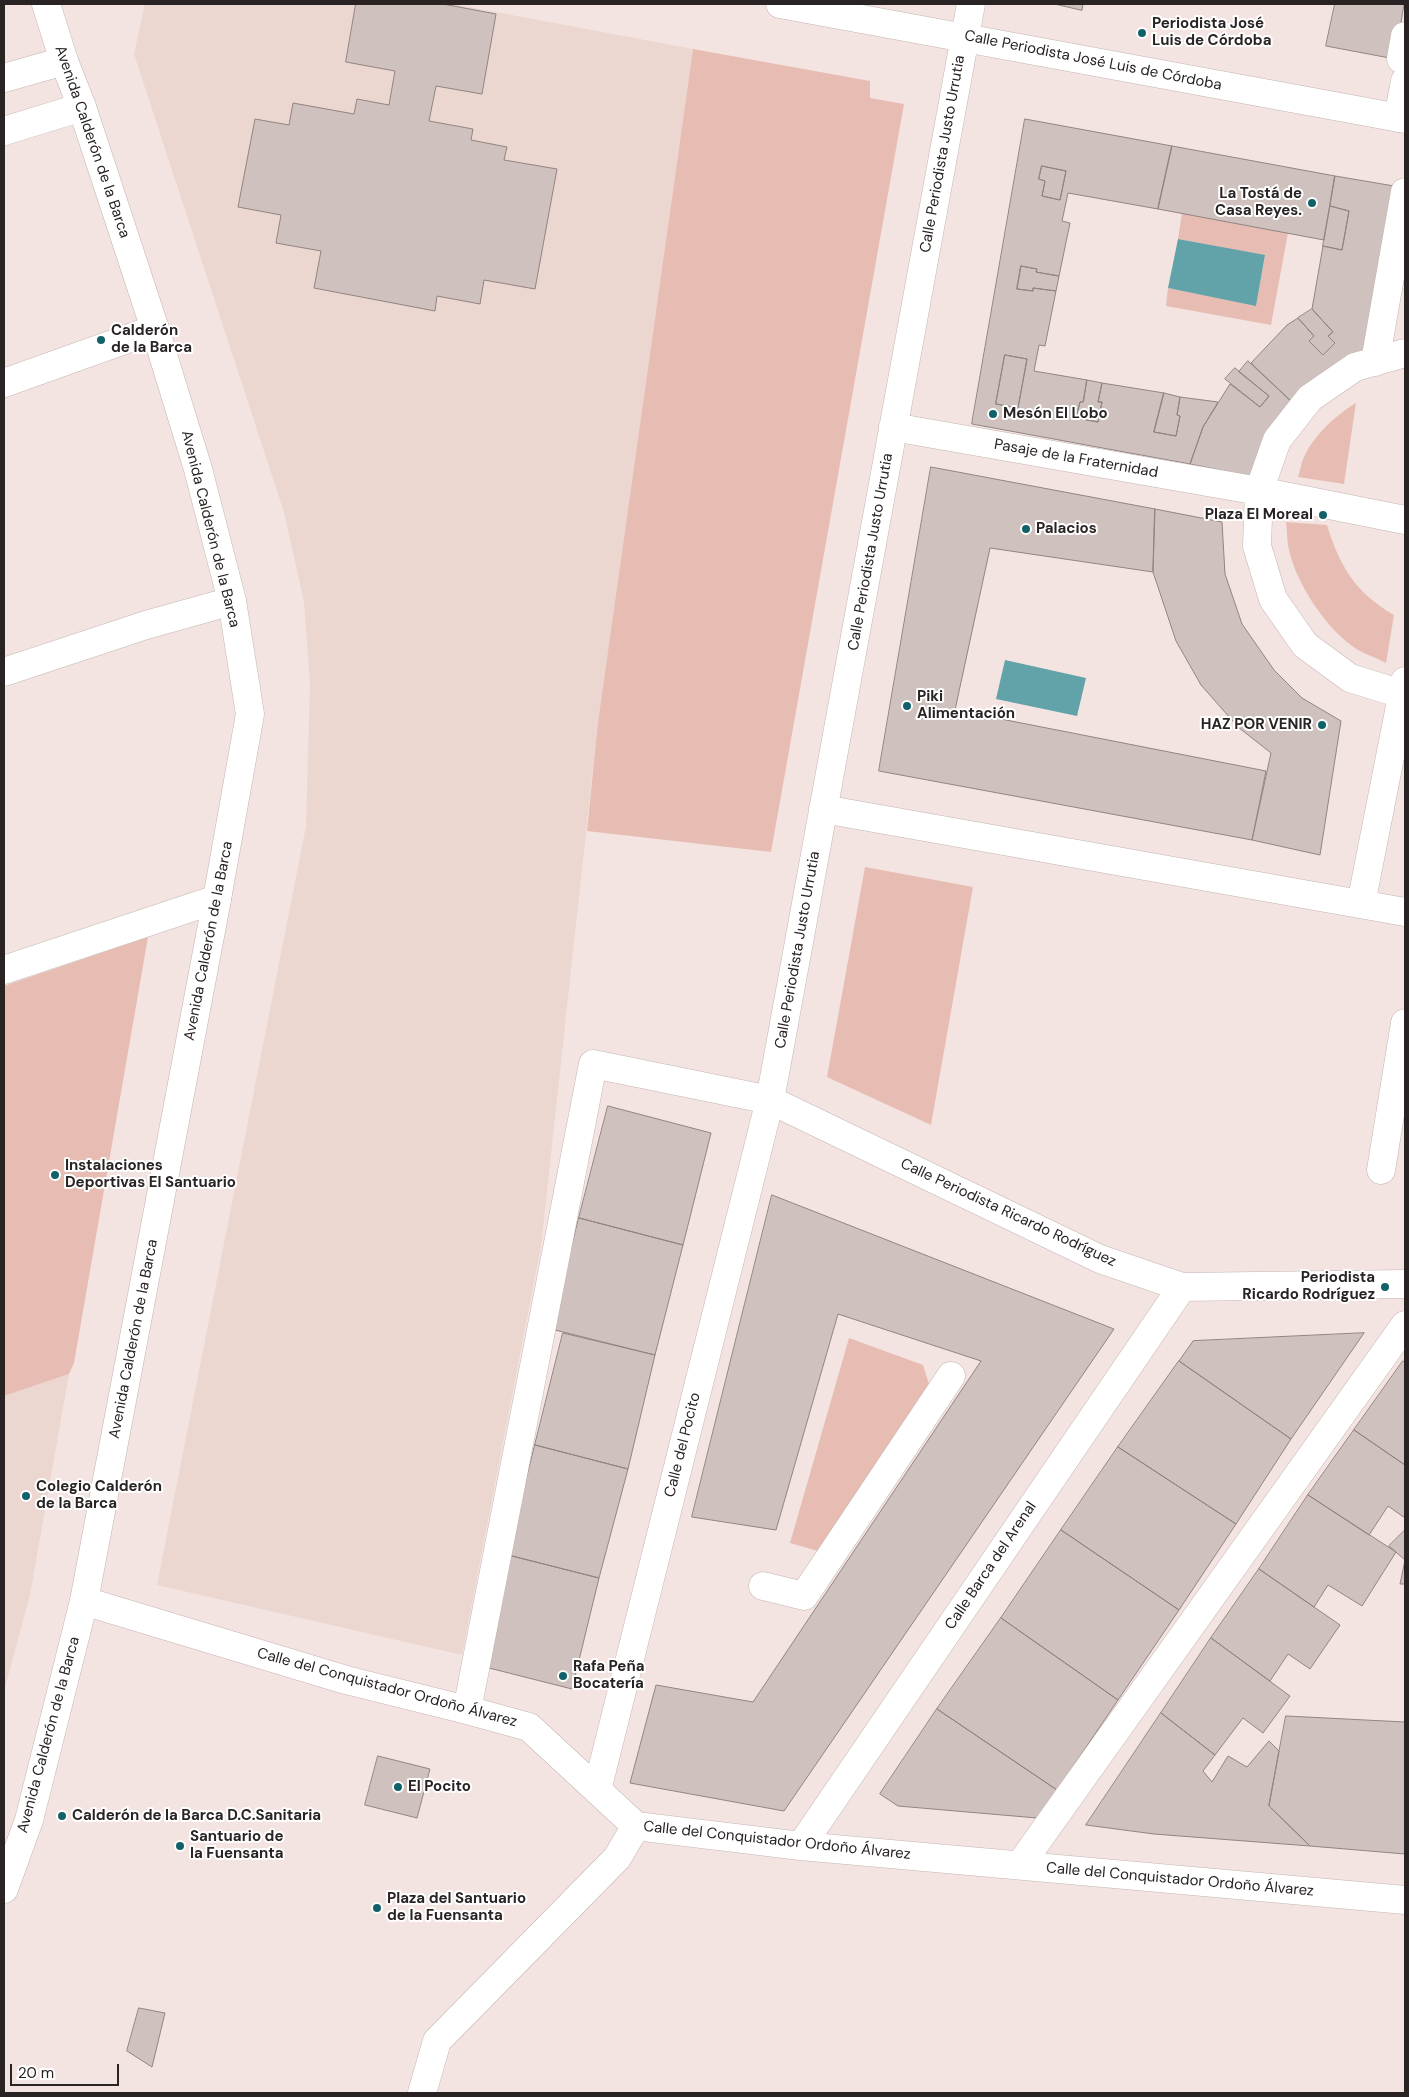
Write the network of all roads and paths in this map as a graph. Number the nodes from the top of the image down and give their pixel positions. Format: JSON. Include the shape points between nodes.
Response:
{"nodes":[{"id":1,"x":46,"y":4,"type":"edge"},
{"id":2,"x":780,"y":4,"type":"edge"},
{"id":3,"x":971,"y":4,"type":"edge"},
{"id":4,"x":1405,"y":36,"type":"edge"},
{"id":5,"x":965,"y":37,"type":"junction"},
{"id":6,"x":1405,"y":60,"type":"edge"},
{"id":7,"x":64,"y":61,"type":"junction"},
{"id":8,"x":4,"y":78,"type":"edge"},
{"id":9,"x":1405,"y":81,"type":"edge"},
{"id":10,"x":82,"y":107,"type":"junction"},
{"id":11,"x":1402,"y":118,"type":"edge"},
{"id":12,"x":4,"y":131,"type":"edge"},
{"id":13,"x":1405,"y":192,"type":"edge"},
{"id":14,"x":155,"y":329,"type":"junction"},
{"id":15,"x":1405,"y":353,"type":"edge"},
{"id":16,"x":1375,"y":362,"type":"junction"},
{"id":17,"x":4,"y":383,"type":"edge"},
{"id":18,"x":894,"y":427,"type":"junction"},
{"id":19,"x":1259,"y":491,"type":"junction"},
{"id":20,"x":1405,"y":520,"type":"edge"},
{"id":21,"x":232,"y":601,"type":"junction"},
{"id":22,"x":4,"y":672,"type":"edge"},
{"id":23,"x":1404,"y":691,"type":"edge"},
{"id":24,"x":823,"y":809,"type":"junction"},
{"id":25,"x":218,"y":899,"type":"junction"},
{"id":26,"x":1361,"y":904,"type":"junction"},
{"id":27,"x":1405,"y":912,"type":"edge"},
{"id":28,"x":4,"y":970,"type":"edge"},
{"id":29,"x":1405,"y":1023,"type":"edge"},
{"id":30,"x":770,"y":1100,"type":"junction"},
{"id":31,"x":1381,"y":1170,"type":"dead end"},
{"id":32,"x":1405,"y":1284,"type":"edge"},
{"id":33,"x":1182,"y":1287,"type":"junction"},
{"id":34,"x":1405,"y":1325,"type":"edge"},
{"id":35,"x":950,"y":1376,"type":"dead end"},
{"id":36,"x":763,"y":1586,"type":"dead end"},
{"id":37,"x":84,"y":1601,"type":"junction"},
{"id":38,"x":467,"y":1710,"type":"junction"},
{"id":39,"x":597,"y":1790,"type":"junction"},
{"id":40,"x":636,"y":1826,"type":"junction"},
{"id":41,"x":800,"y":1846,"type":"junction"},
{"id":42,"x":1020,"y":1866,"type":"junction"},
{"id":43,"x":4,"y":1889,"type":"edge"},
{"id":44,"x":1405,"y":1900,"type":"edge"},
{"id":45,"x":422,"y":2093,"type":"edge"}],
"edges":[{"from":1,"to":7,"type":"street","name":"Avenida Calderón de la Barca"},
{"from":2,"to":5,"type":"street","name":"Calle Periodista José Luis de Córdoba"},
{"from":3,"to":5,"type":"street","name":"Calle Periodista Justo Urrutia"},
{"from":4,"to":6,"type":"street","via":[[1401,59]]},
{"from":5,"to":11,"type":"street","name":"Calle Periodista José Luis de Córdoba"},
{"from":5,"to":18,"type":"street","name":"Calle Periodista Justo Urrutia"},
{"from":7,"to":8,"type":"street"},
{"from":7,"to":10,"type":"street","name":"Avenida Calderón de la Barca"},
{"from":9,"to":11,"type":"street"},
{"from":10,"to":12,"type":"street"},
{"from":10,"to":14,"type":"street","name":"Avenida Calderón de la Barca"},
{"from":13,"to":16,"type":"street"},
{"from":14,"to":17,"type":"street"},
{"from":14,"to":21,"type":"street","name":"Avenida Calderón de la Barca","via":[[198,469]]},
{"from":15,"to":16,"type":"street"},
{"from":16,"to":19,"type":"street","via":[[1355,367],[1310,398],[1277,440]]},
{"from":18,"to":19,"type":"street","name":"Pasaje de la Fraternidad"},
{"from":18,"to":24,"type":"street","name":"Calle Periodista Justo Urrutia"},
{"from":19,"to":20,"type":"street"},
{"from":19,"to":23,"type":"street","via":[[1257,546],[1273,599],[1305,645],[1350,678]]},
{"from":21,"to":22,"type":"street","via":[[146,625]]},
{"from":21,"to":25,"type":"street","name":"Avenida Calderón de la Barca","via":[[250,714]]},
{"from":23,"to":26,"type":"street"},
{"from":24,"to":26,"type":"street"},
{"from":24,"to":30,"type":"street","name":"Calle Periodista Justo Urrutia"},
{"from":25,"to":28,"type":"street"},
{"from":25,"to":37,"type":"street","name":"Avenida Calderón de la Barca"},
{"from":26,"to":27,"type":"street"},
{"from":29,"to":31,"type":"street"},
{"from":30,"to":33,"type":"street","name":"Calle Periodista Ricardo Rodríguez","via":[[1100,1259]]},
{"from":30,"to":38,"type":"street","name":"Calle Periodista Ricardo Rodríguez","via":[[593,1064]]},
{"from":30,"to":39,"type":"street","name":"Calle del Pocito"},
{"from":32,"to":33,"type":"street","name":"Calle Periodista Ricardo Rodríguez"},
{"from":33,"to":41,"type":"street","name":"Calle Barca del Arenal"},
{"from":34,"to":42,"type":"street"},
{"from":35,"to":36,"type":"street","via":[[804,1596]]},
{"from":37,"to":38,"type":"street","name":"Calle del Conquistador Ordoño Álvarez","via":[[346,1680]]},
{"from":37,"to":43,"type":"street","name":"Avenida Calderón de la Barca","via":[[29,1820]]},
{"from":38,"to":39,"type":"street","name":"Calle del Conquistador Ordoño Álvarez","via":[[528,1727]]},
{"from":39,"to":40,"type":"street","name":"Calle del Conquistador Ordoño Álvarez"},
{"from":40,"to":41,"type":"street","name":"Calle del Conquistador Ordoño Álvarez"},
{"from":40,"to":45,"type":"street","via":[[617,1858],[437,2041]]},
{"from":41,"to":42,"type":"street","name":"Calle del Conquistador Ordoño Álvarez"},
{"from":42,"to":44,"type":"street","name":"Calle del Conquistador Ordoño Álvarez"}]}
